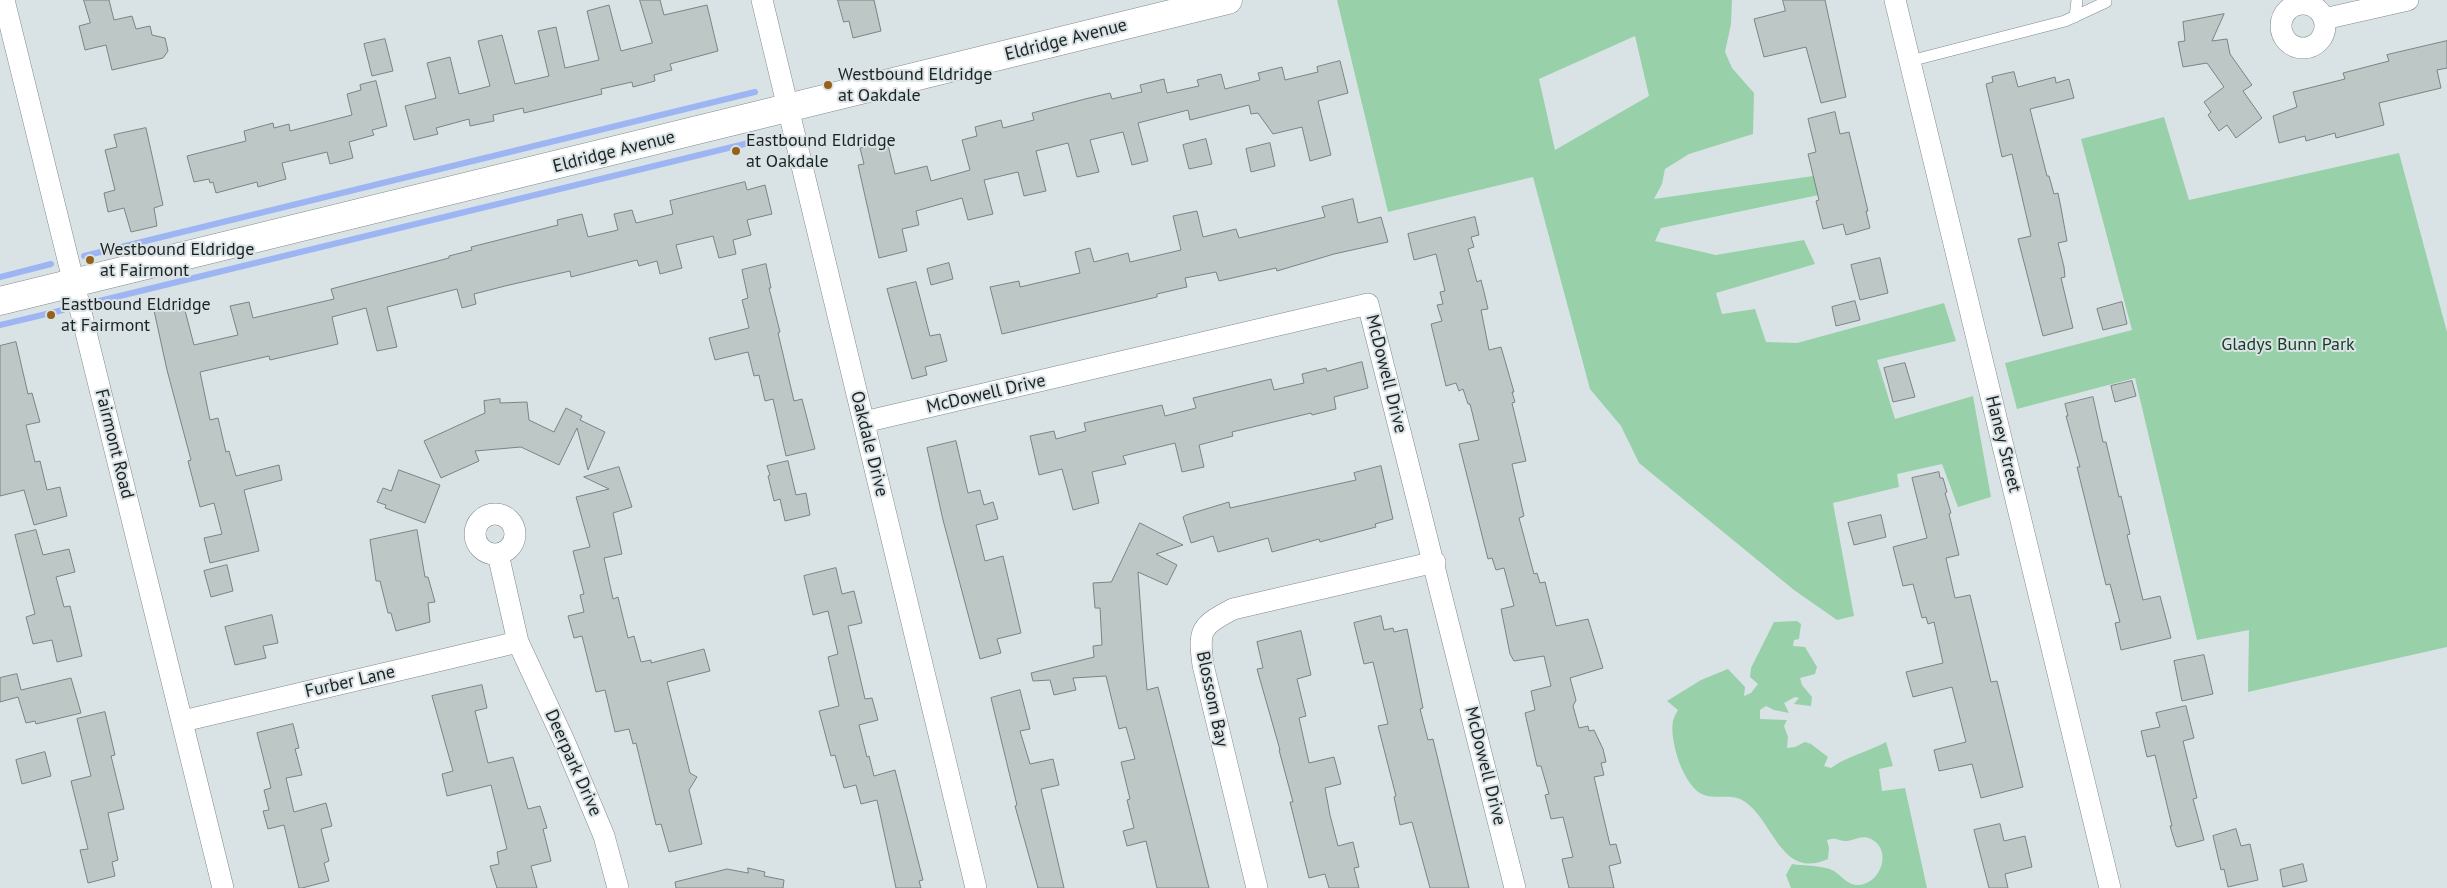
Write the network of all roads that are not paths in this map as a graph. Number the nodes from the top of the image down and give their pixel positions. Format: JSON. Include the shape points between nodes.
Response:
{"nodes":[{"id":1,"x":4,"y":0,"type":"edge"},
{"id":2,"x":762,"y":0,"type":"edge"},
{"id":3,"x":1228,"y":0,"type":"edge"},
{"id":4,"x":1895,"y":0,"type":"edge"},
{"id":5,"x":2077,"y":0,"type":"edge"},
{"id":6,"x":2106,"y":0,"type":"edge"},
{"id":7,"x":2408,"y":0,"type":"edge"},
{"id":8,"x":2075,"y":17,"type":"junction"},
{"id":9,"x":2324,"y":19,"type":"dead end"},
{"id":10,"x":1910,"y":61,"type":"junction"},
{"id":11,"x":788,"y":109,"type":"junction"},
{"id":12,"x":73,"y":283,"type":"junction"},
{"id":13,"x":0,"y":301,"type":"edge"},
{"id":14,"x":864,"y":422,"type":"junction"},
{"id":15,"x":498,"y":554,"type":"dead end"},
{"id":16,"x":1435,"y":562,"type":"junction"},
{"id":17,"x":518,"y":642,"type":"junction"},
{"id":18,"x":183,"y":721,"type":"junction"},
{"id":19,"x":223,"y":888,"type":"edge"},
{"id":20,"x":618,"y":888,"type":"edge"},
{"id":21,"x":976,"y":888,"type":"edge"},
{"id":22,"x":1257,"y":888,"type":"edge"},
{"id":23,"x":1515,"y":888,"type":"edge"},
{"id":24,"x":2110,"y":888,"type":"edge"}],
"edges":[{"from":1,"to":12,"type":"street","name":"Fairmont Road"},
{"from":2,"to":11,"type":"street","name":"Oakdale Drive"},
{"from":3,"to":11,"type":"street","name":"Eldridge Avenue"},
{"from":4,"to":10,"type":"street","name":"Haney Street"},
{"from":5,"to":8,"type":"lane"},
{"from":6,"to":8,"type":"lane"},
{"from":7,"to":9,"type":"street"},
{"from":8,"to":10,"type":"lane"},
{"from":10,"to":24,"type":"street","name":"Haney Street"},
{"from":11,"to":12,"type":"street","name":"Eldridge Avenue"},
{"from":11,"to":14,"type":"street","name":"Oakdale Drive"},
{"from":12,"to":13,"type":"street","name":"Eldridge Avenue"},
{"from":12,"to":18,"type":"street","name":"Fairmont Road"},
{"from":14,"to":16,"type":"street","name":"McDowell Drive","via":[[1368,304]]},
{"from":14,"to":21,"type":"street","name":"Oakdale Drive"},
{"from":15,"to":17,"type":"street","name":"Deerpark Drive"},
{"from":16,"to":22,"type":"street","name":"Blossom Bay","via":[[1233,609],[1214,619],[1203,630],[1200,643],[1203,665]]},
{"from":16,"to":23,"type":"street","name":"McDowell Drive"},
{"from":17,"to":18,"type":"street","name":"Furber Lane"},
{"from":17,"to":20,"type":"street","name":"Deerpark Drive","via":[[604,836]]},
{"from":18,"to":19,"type":"street","name":"Fairmont Road"}]}
